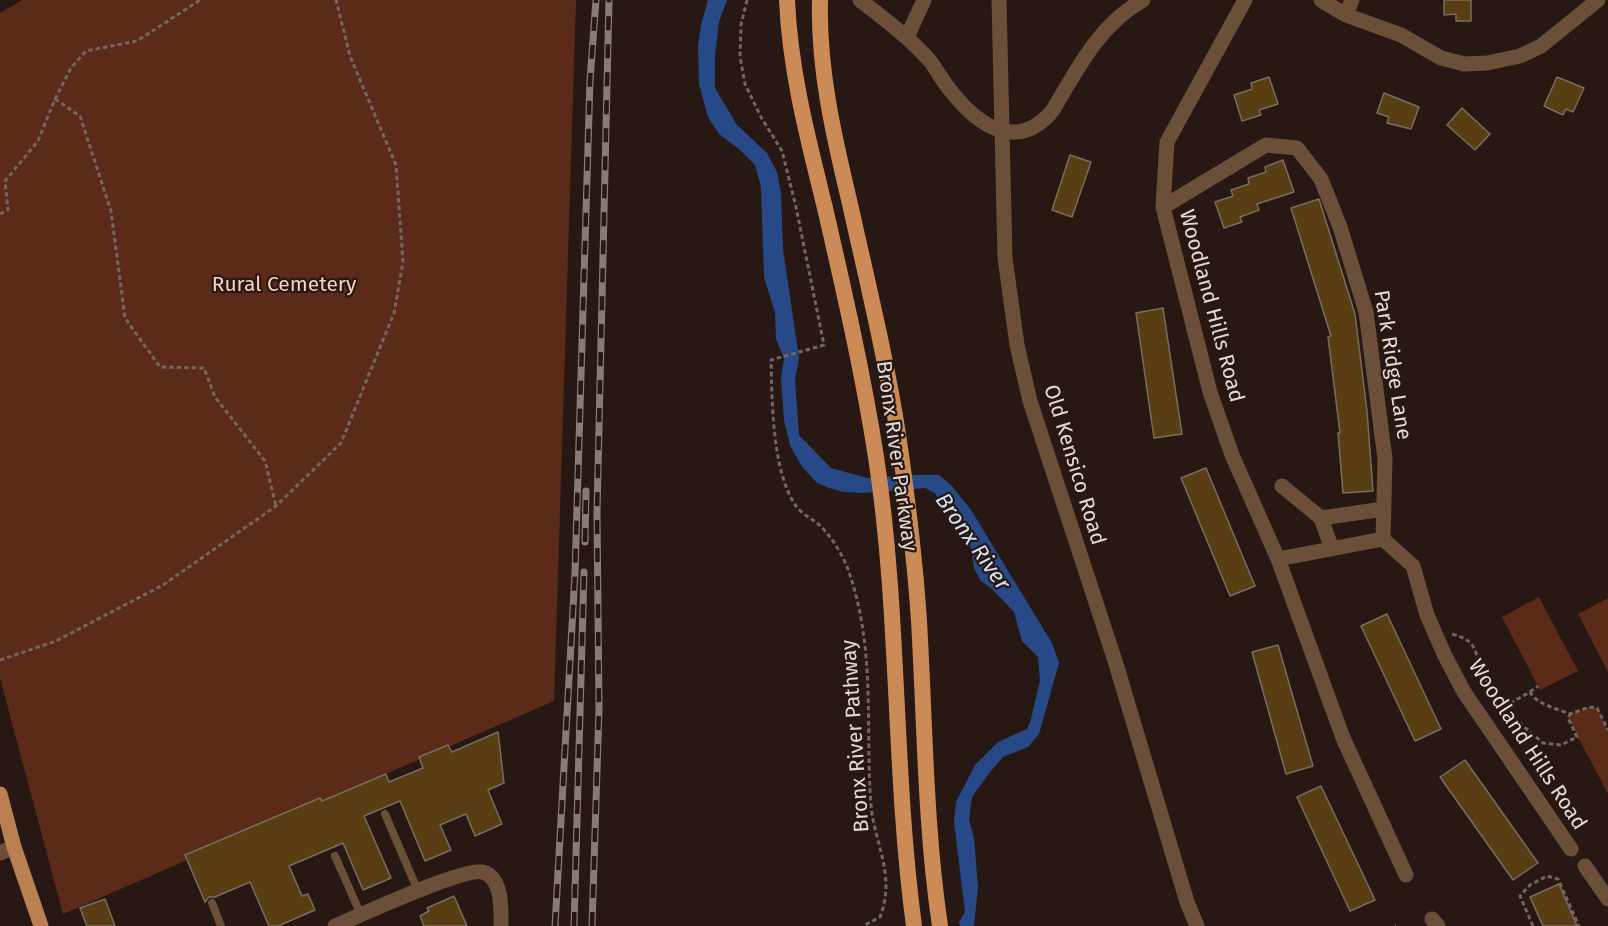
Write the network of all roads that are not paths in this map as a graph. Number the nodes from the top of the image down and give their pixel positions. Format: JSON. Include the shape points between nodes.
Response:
{"nodes":[{"id":1,"x":787,"y":0,"type":"edge"},
{"id":2,"x":820,"y":0,"type":"edge"},
{"id":3,"x":860,"y":0,"type":"edge"},
{"id":4,"x":924,"y":0,"type":"edge"},
{"id":5,"x":999,"y":0,"type":"edge"},
{"id":6,"x":1143,"y":0,"type":"edge"},
{"id":7,"x":1245,"y":0,"type":"edge"},
{"id":8,"x":1322,"y":0,"type":"edge"},
{"id":9,"x":1352,"y":0,"type":"edge"},
{"id":10,"x":1598,"y":0,"type":"edge"},
{"id":11,"x":1346,"y":15,"type":"junction"},
{"id":12,"x":908,"y":37,"type":"junction"},
{"id":13,"x":1002,"y":131,"type":"junction"},
{"id":14,"x":1163,"y":207,"type":"junction"},
{"id":15,"x":1282,"y":486,"type":"dead end"},
{"id":16,"x":1384,"y":509,"type":"junction"},
{"id":17,"x":1321,"y":518,"type":"junction"},
{"id":18,"x":1383,"y":539,"type":"junction"},
{"id":19,"x":1332,"y":549,"type":"junction"},
{"id":20,"x":1278,"y":559,"type":"junction"},
{"id":21,"x":0,"y":794,"type":"edge"},
{"id":22,"x":385,"y":814,"type":"dead end"},
{"id":23,"x":1571,"y":849,"type":"dead end"},
{"id":24,"x":7,"y":850,"type":"edge"},
{"id":25,"x":335,"y":856,"type":"dead end"},
{"id":26,"x":1585,"y":866,"type":"dead end"},
{"id":27,"x":1406,"y":874,"type":"dead end"},
{"id":28,"x":418,"y":891,"type":"junction"},
{"id":29,"x":1608,"y":899,"type":"edge"},
{"id":30,"x":212,"y":903,"type":"dead end"},
{"id":31,"x":361,"y":915,"type":"junction"},
{"id":32,"x":41,"y":926,"type":"edge"},
{"id":33,"x":221,"y":926,"type":"edge"},
{"id":34,"x":335,"y":926,"type":"edge"},
{"id":35,"x":501,"y":926,"type":"edge"},
{"id":36,"x":914,"y":926,"type":"edge"},
{"id":37,"x":940,"y":926,"type":"edge"},
{"id":38,"x":1197,"y":926,"type":"edge"}],
"edges":[{"from":1,"to":36,"type":"highway","name":"Bronx River Parkway","via":[[794,72],[856,345],[877,464],[894,621],[905,845]]},
{"from":2,"to":37,"type":"highway","name":"Bronx River Parkway","via":[[823,67],[831,122],[881,340],[908,500],[919,619],[930,843]]},
{"from":3,"to":12,"type":"street"},
{"from":4,"to":12,"type":"street"},
{"from":5,"to":13,"type":"street","name":"Old Kensico Road"},
{"from":6,"to":13,"type":"street","via":[[1103,31],[1045,119],[1026,130]]},
{"from":7,"to":14,"type":"street","name":"Woodland Hills Road","via":[[1167,142]]},
{"from":8,"to":11,"type":"street"},
{"from":9,"to":11,"type":"street"},
{"from":10,"to":11,"type":"street","via":[[1541,46],[1520,56],[1464,64],[1441,58],[1401,35]]},
{"from":12,"to":13,"type":"street","via":[[967,110]]},
{"from":13,"to":38,"type":"street","name":"Old Kensico Road","via":[[1005,258],[1017,345],[1030,401]]},
{"from":14,"to":16,"type":"street","name":"Park Ridge Lane","via":[[1266,145],[1297,148],[1321,179],[1366,312],[1385,459]]},
{"from":14,"to":20,"type":"street","name":"Woodland Hills Road","via":[[1210,392],[1232,455]]},
{"from":15,"to":17,"type":"street"},
{"from":16,"to":17,"type":"street"},
{"from":16,"to":18,"type":"street","name":"Park Ridge Lane"},
{"from":17,"to":19,"type":"street"},
{"from":18,"to":19,"type":"street"},
{"from":18,"to":23,"type":"street","name":"Woodland Hills Road","via":[[1413,566],[1427,615],[1464,692]]},
{"from":19,"to":20,"type":"street"},
{"from":20,"to":27,"type":"street","name":"Woodland Hills Road","via":[[1343,738]]},
{"from":21,"to":24,"type":"main road"},
{"from":22,"to":28,"type":"lane"},
{"from":24,"to":32,"type":"main road"},
{"from":25,"to":31,"type":"lane"},
{"from":26,"to":29,"type":"street"},
{"from":28,"to":31,"type":"street"},
{"from":28,"to":35,"type":"street","via":[[467,872],[482,872],[498,892]]},
{"from":30,"to":33,"type":"lane"},
{"from":31,"to":34,"type":"street"}]}
